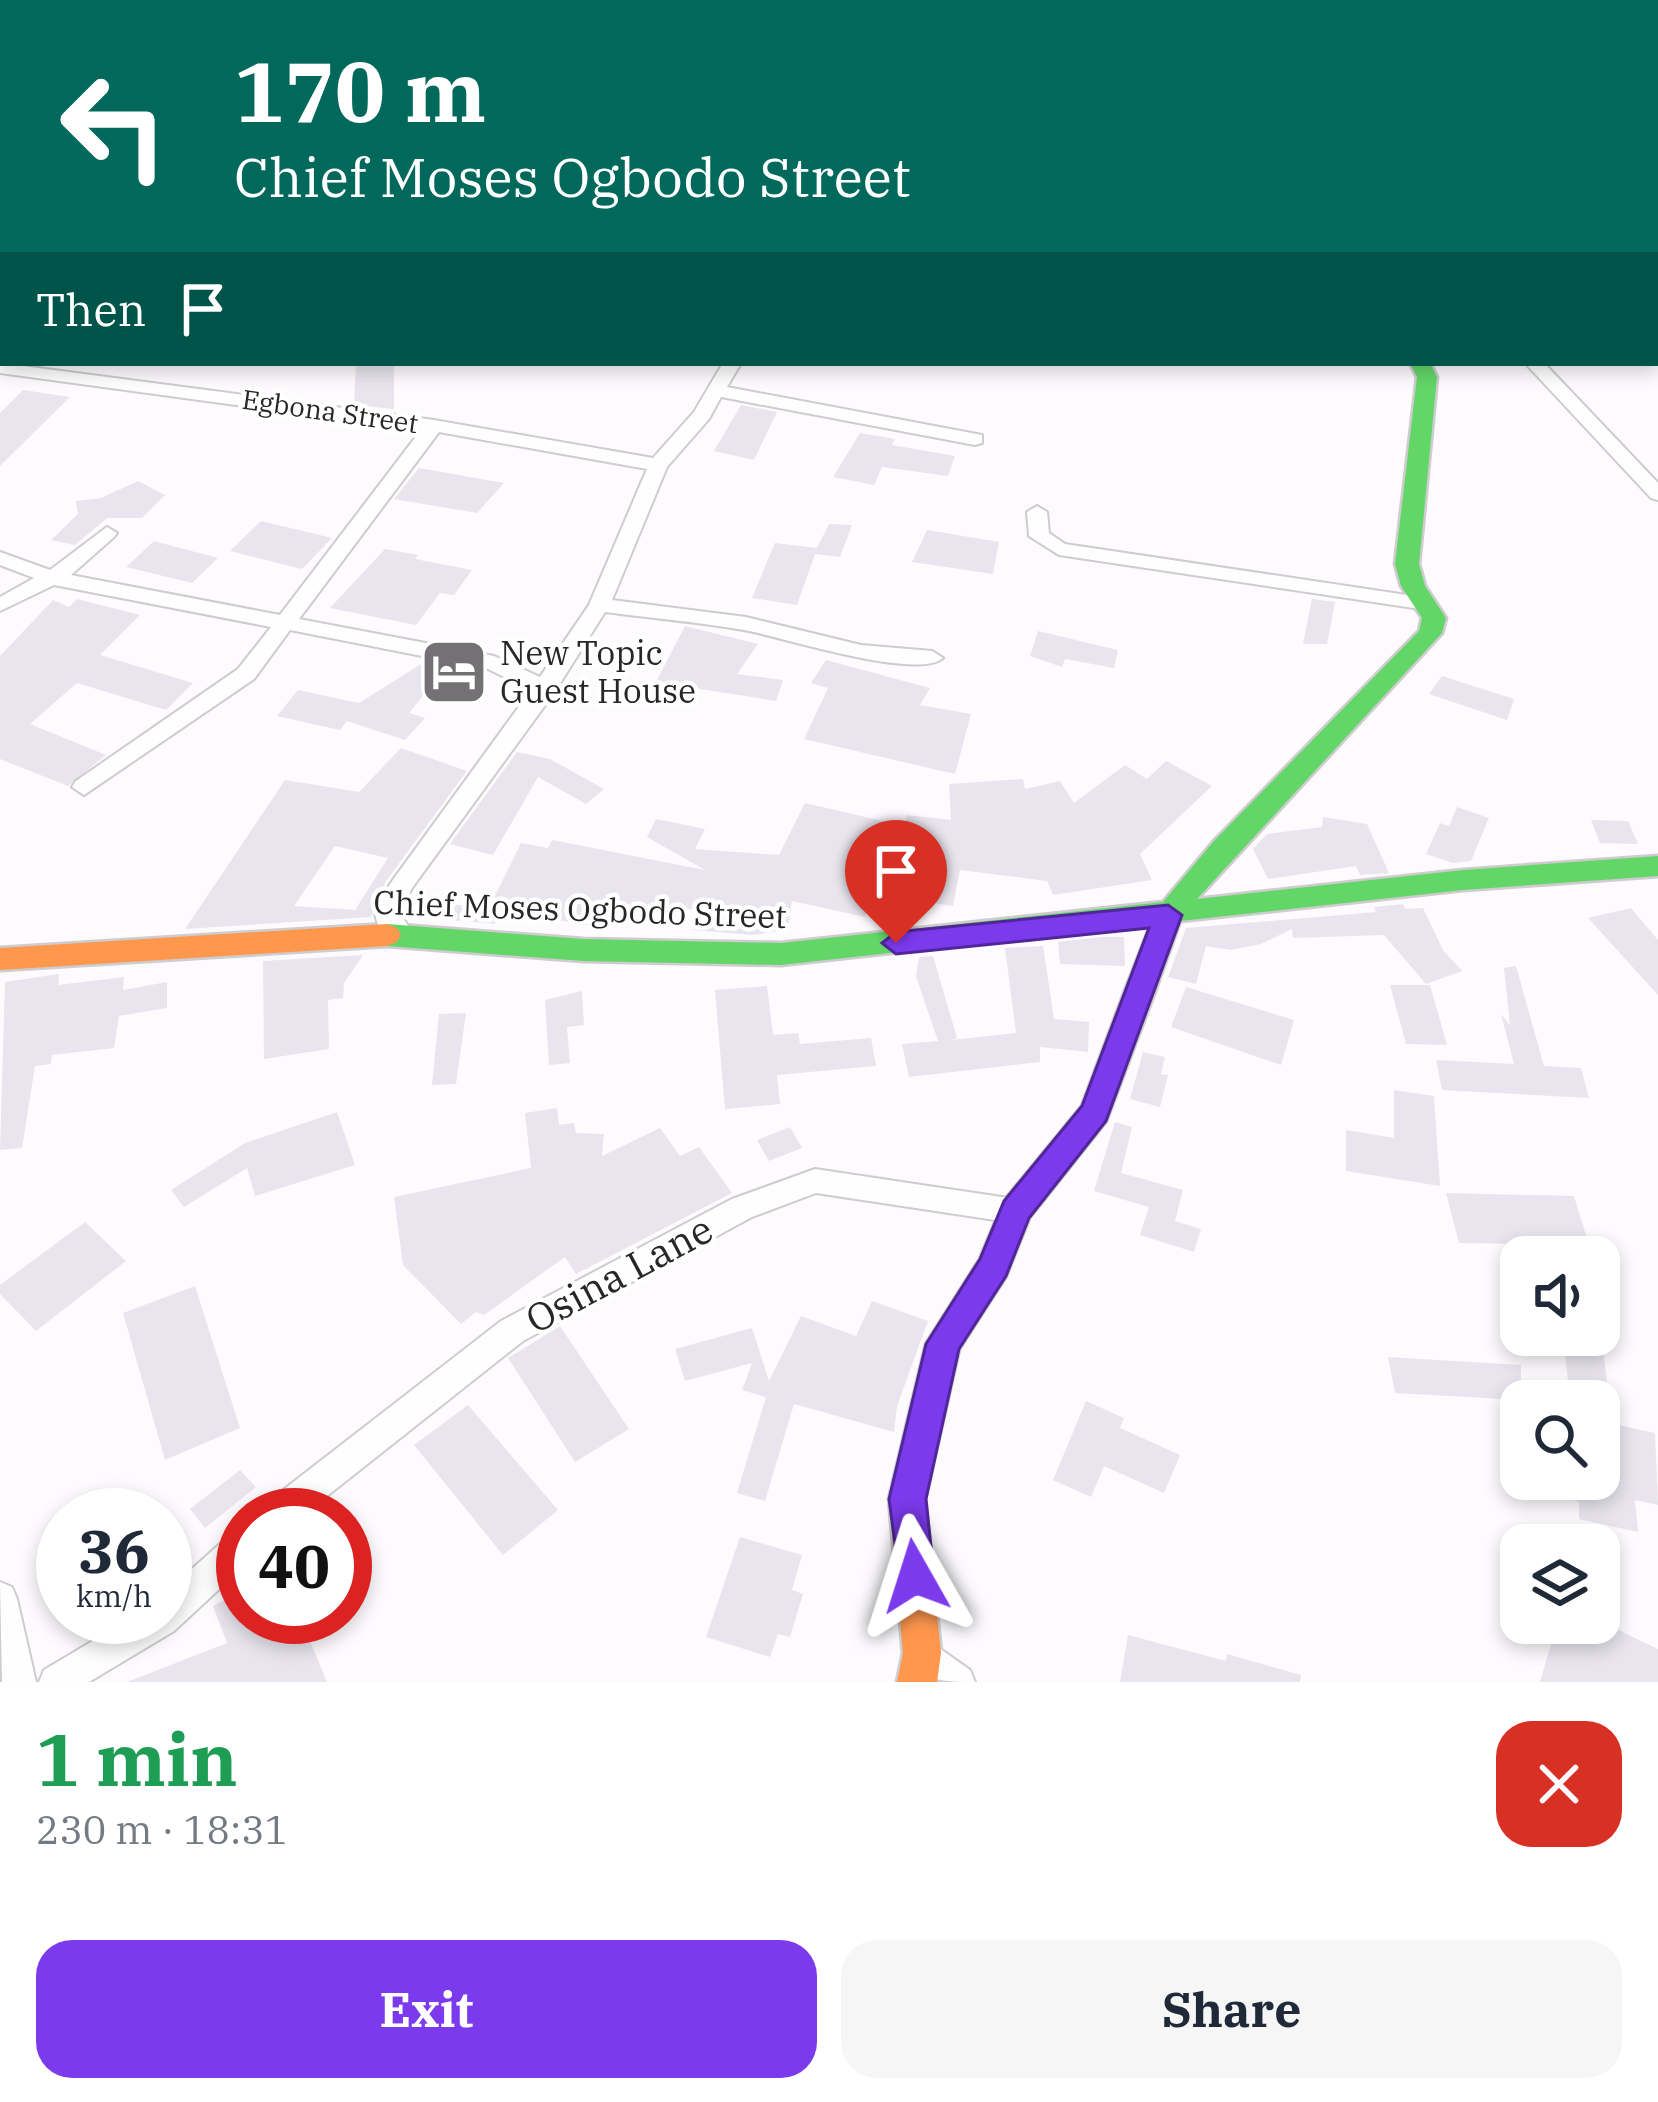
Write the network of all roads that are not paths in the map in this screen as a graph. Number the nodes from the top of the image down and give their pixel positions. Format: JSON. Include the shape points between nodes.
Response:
{"nodes":[{"id":1,"x":730,"y":366,"type":"edge"},
{"id":2,"x":1422,"y":366,"type":"edge"},
{"id":3,"x":1537,"y":366,"type":"edge"},
{"id":4,"x":0,"y":368,"type":"edge"},
{"id":5,"x":718,"y":391,"type":"junction"},
{"id":6,"x":434,"y":426,"type":"junction"},
{"id":7,"x":975,"y":439,"type":"dead end"},
{"id":8,"x":658,"y":464,"type":"junction"},
{"id":9,"x":1658,"y":494,"type":"edge"},
{"id":10,"x":1037,"y":512,"type":"dead end"},
{"id":11,"x":107,"y":532,"type":"dead end"},
{"id":12,"x":0,"y":558,"type":"edge"},
{"id":13,"x":52,"y":578,"type":"junction"},
{"id":14,"x":0,"y":604,"type":"edge"},
{"id":15,"x":599,"y":604,"type":"junction"},
{"id":16,"x":1426,"y":604,"type":"junction"},
{"id":17,"x":286,"y":626,"type":"junction"},
{"id":18,"x":932,"y":658,"type":"dead end"},
{"id":19,"x":546,"y":688,"type":"junction"},
{"id":20,"x":84,"y":788,"type":"dead end"},
{"id":21,"x":1658,"y":866,"type":"edge"},
{"id":22,"x":1168,"y":915,"type":"junction"},
{"id":23,"x":400,"y":934,"type":"junction"},
{"id":24,"x":0,"y":959,"type":"edge"},
{"id":25,"x":1015,"y":1211,"type":"junction"},
{"id":26,"x":311,"y":1488,"type":"edge"},
{"id":27,"x":216,"y":1570,"type":"edge"},
{"id":28,"x":0,"y":1599,"type":"edge"},
{"id":29,"x":920,"y":1668,"type":"edge"},
{"id":30,"x":19,"y":1682,"type":"edge"},
{"id":31,"x":56,"y":1682,"type":"edge"},
{"id":32,"x":958,"y":1682,"type":"edge"}],
"edges":[{"from":1,"to":5,"type":"street"},
{"from":2,"to":16,"type":"street","via":[[1427,377],[1407,563]]},
{"from":3,"to":9,"type":"street"},
{"from":4,"to":6,"type":"street","name":"Egbona Street"},
{"from":5,"to":7,"type":"street"},
{"from":5,"to":8,"type":"street"},
{"from":6,"to":8,"type":"street","name":"Egbona Street"},
{"from":6,"to":17,"type":"street"},
{"from":8,"to":15,"type":"street"},
{"from":10,"to":16,"type":"street","via":[[1039,536],[1060,549]]},
{"from":11,"to":13,"type":"street"},
{"from":12,"to":13,"type":"street"},
{"from":13,"to":14,"type":"street"},
{"from":13,"to":17,"type":"street"},
{"from":15,"to":18,"type":"street"},
{"from":15,"to":19,"type":"street"},
{"from":16,"to":22,"type":"street","via":[[1434,618],[1430,633]]},
{"from":17,"to":19,"type":"street","via":[[494,663]]},
{"from":17,"to":20,"type":"street","via":[[246,674]]},
{"from":19,"to":23,"type":"street","via":[[402,884],[387,914]]},
{"from":21,"to":22,"type":"street","name":"Chief Moses Ogbodo Street"},
{"from":22,"to":23,"type":"street","name":"Chief Moses Ogbodo Street","via":[[781,954],[584,950]]},
{"from":22,"to":25,"type":"street","via":[[1095,1112]]},
{"from":23,"to":24,"type":"street","name":"Chief Moses Ogbodo Street"},
{"from":25,"to":26,"type":"street","name":"Osina Lane","via":[[815,1181],[742,1208],[512,1331]]},
{"from":25,"to":29,"type":"street","via":[[994,1266],[943,1344],[907,1499]]},
{"from":27,"to":31,"type":"street","via":[[163,1619]]},
{"from":28,"to":30,"type":"street"},
{"from":29,"to":32,"type":"street"}]}
